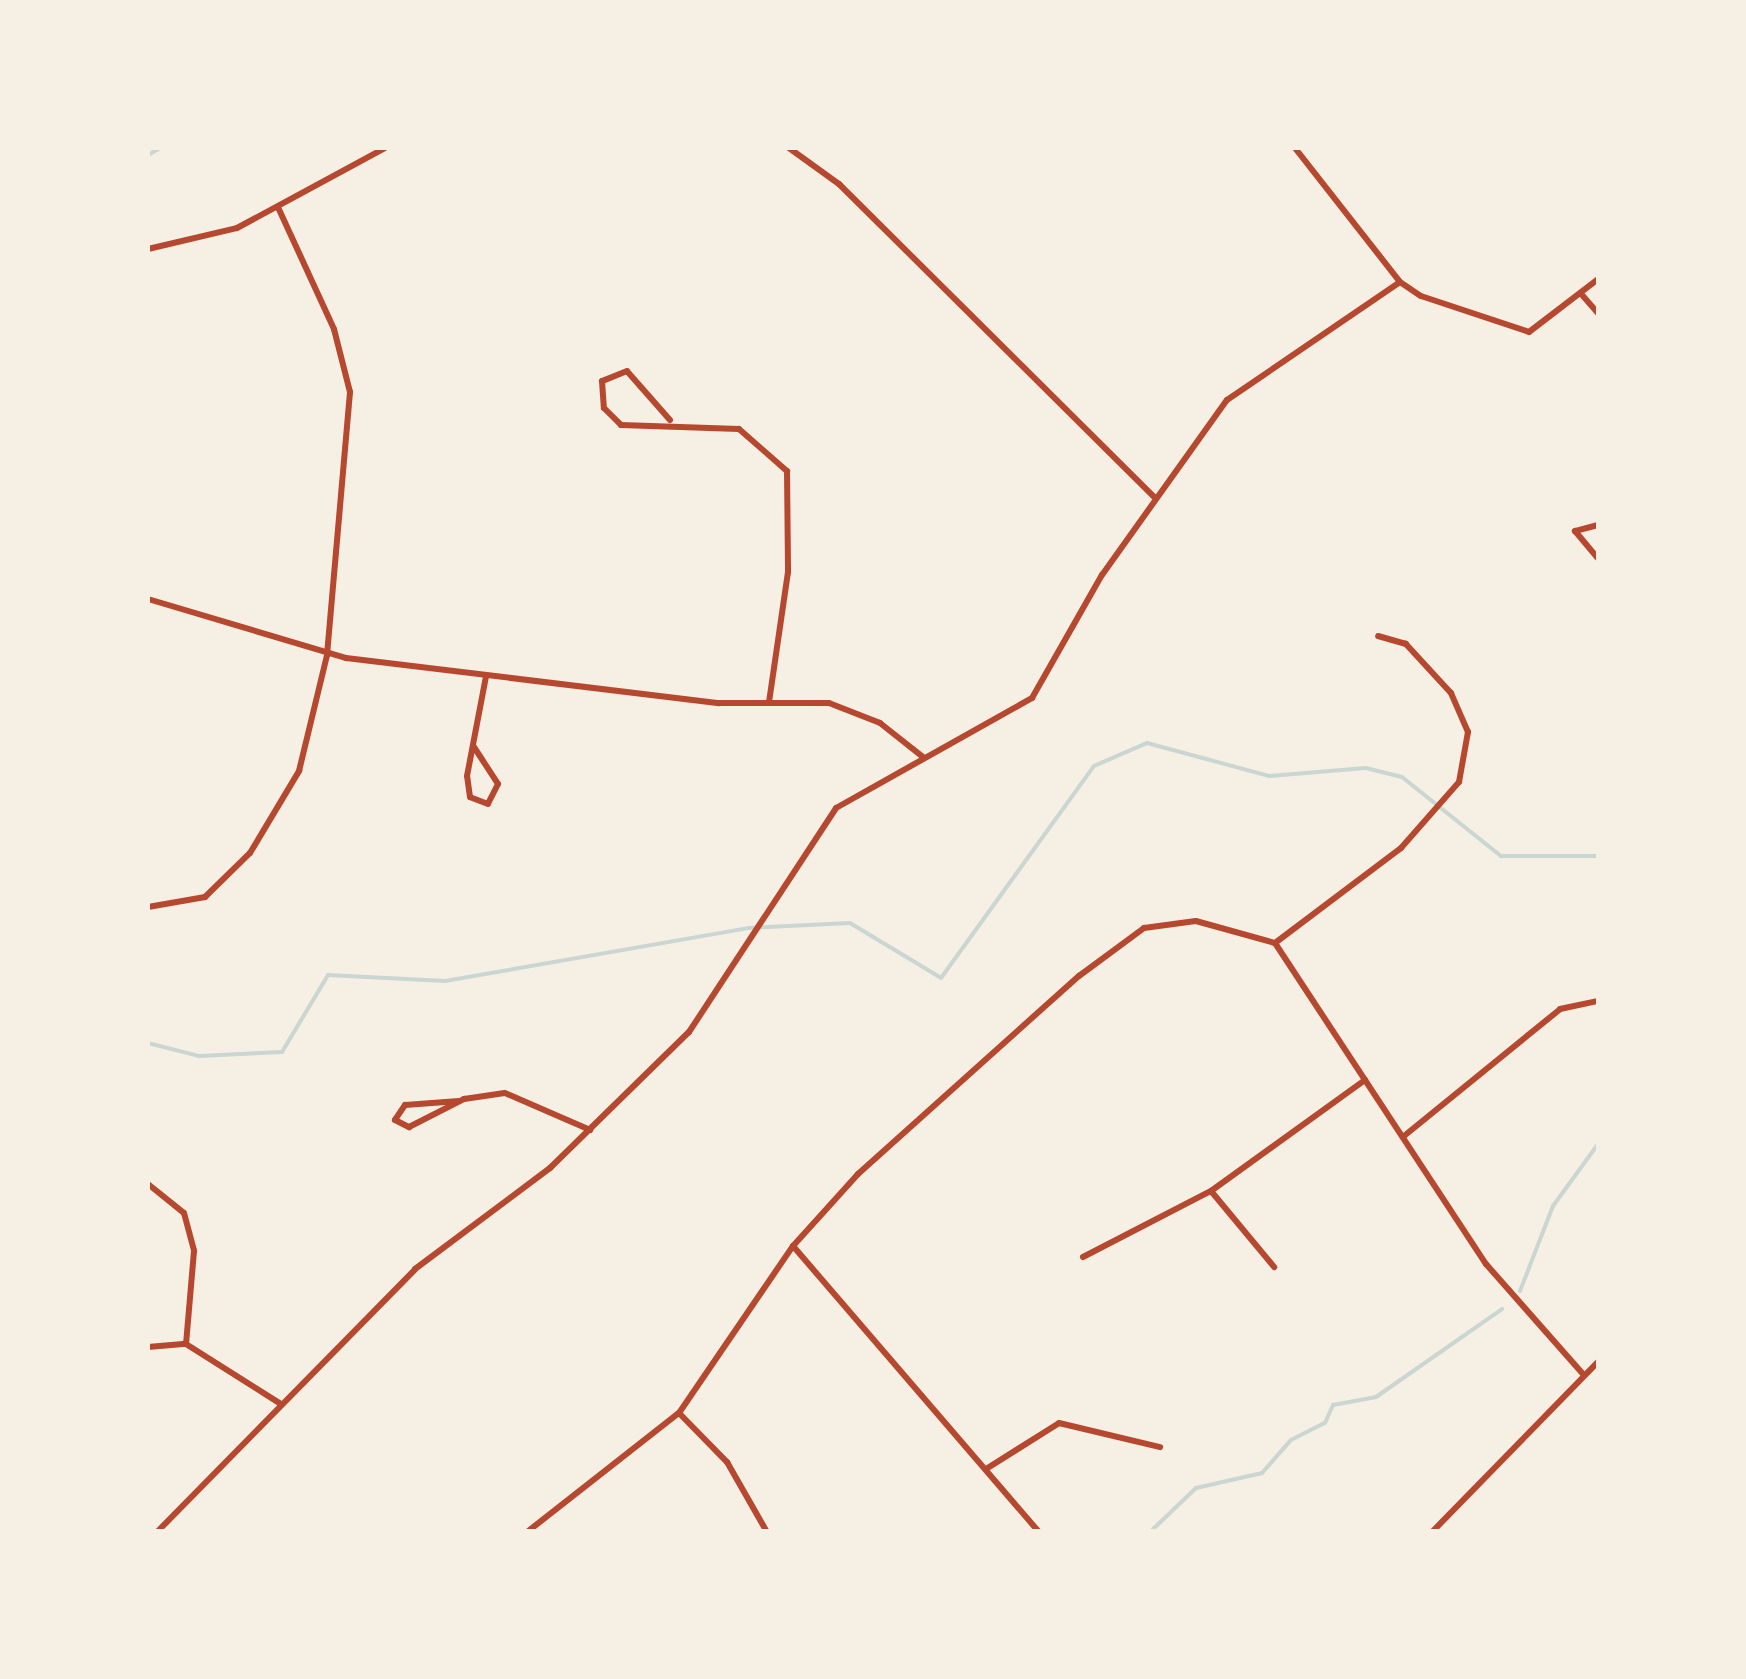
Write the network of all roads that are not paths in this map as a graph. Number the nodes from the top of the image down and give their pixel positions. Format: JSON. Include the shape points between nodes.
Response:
{"nodes":[{"id":1,"x":385,"y":148,"type":"edge"},
{"id":2,"x":789,"y":148,"type":"edge"},
{"id":3,"x":1295,"y":148,"type":"edge"},
{"id":4,"x":278,"y":207,"type":"junction"},
{"id":5,"x":148,"y":249,"type":"edge"},
{"id":6,"x":1598,"y":279,"type":"edge"},
{"id":7,"x":1400,"y":282,"type":"junction"},
{"id":8,"x":1583,"y":296,"type":"junction"},
{"id":9,"x":1598,"y":313,"type":"edge"},
{"id":10,"x":670,"y":420,"type":"junction"},
{"id":11,"x":1154,"y":497,"type":"junction"},
{"id":12,"x":1598,"y":525,"type":"edge"},
{"id":13,"x":1598,"y":558,"type":"edge"},
{"id":14,"x":148,"y":599,"type":"edge"},
{"id":15,"x":1378,"y":636,"type":"dead end"},
{"id":16,"x":327,"y":655,"type":"junction"},
{"id":17,"x":486,"y":676,"type":"junction"},
{"id":18,"x":768,"y":702,"type":"junction"},
{"id":19,"x":474,"y":747,"type":"junction"},
{"id":20,"x":924,"y":757,"type":"junction"},
{"id":21,"x":148,"y":906,"type":"edge"},
{"id":22,"x":1275,"y":943,"type":"junction"},
{"id":23,"x":1598,"y":1001,"type":"edge"},
{"id":24,"x":1365,"y":1080,"type":"junction"},
{"id":25,"x":458,"y":1101,"type":"junction"},
{"id":26,"x":590,"y":1130,"type":"junction"},
{"id":27,"x":1404,"y":1136,"type":"junction"},
{"id":28,"x":148,"y":1184,"type":"edge"},
{"id":29,"x":1211,"y":1192,"type":"junction"},
{"id":30,"x":794,"y":1246,"type":"junction"},
{"id":31,"x":1083,"y":1257,"type":"dead end"},
{"id":32,"x":1274,"y":1266,"type":"dead end"},
{"id":33,"x":186,"y":1344,"type":"junction"},
{"id":34,"x":150,"y":1345,"type":"edge"},
{"id":35,"x":1598,"y":1362,"type":"edge"},
{"id":36,"x":1583,"y":1374,"type":"junction"},
{"id":37,"x":280,"y":1404,"type":"junction"},
{"id":38,"x":679,"y":1413,"type":"junction"},
{"id":39,"x":1160,"y":1448,"type":"dead end"},
{"id":40,"x":986,"y":1470,"type":"junction"},
{"id":41,"x":157,"y":1532,"type":"edge"},
{"id":42,"x":527,"y":1532,"type":"edge"},
{"id":43,"x":767,"y":1532,"type":"edge"},
{"id":44,"x":1039,"y":1532,"type":"edge"},
{"id":45,"x":1432,"y":1532,"type":"edge"}],
"edges":[{"from":1,"to":4,"type":"street"},
{"from":2,"to":11,"type":"street","via":[[840,184]]},
{"from":3,"to":7,"type":"street"},
{"from":4,"to":5,"type":"street","via":[[220,234]]},
{"from":4,"to":16,"type":"street","via":[[334,329],[350,392]]},
{"from":6,"to":8,"type":"street"},
{"from":7,"to":8,"type":"street","via":[[1519,333]]},
{"from":7,"to":11,"type":"street","via":[[1228,400]]},
{"from":8,"to":9,"type":"street"},
{"from":10,"to":10,"type":"street","via":[[628,371],[602,381],[604,408],[621,425]]},
{"from":10,"to":18,"type":"street","via":[[739,429],[786,471],[788,572]]},
{"from":11,"to":20,"type":"street","via":[[1042,688],[990,729]]},
{"from":12,"to":13,"type":"street","via":[[1574,531]]},
{"from":14,"to":16,"type":"street"},
{"from":15,"to":22,"type":"street","via":[[1406,644],[1451,693],[1468,732],[1459,782],[1401,848]]},
{"from":16,"to":17,"type":"street"},
{"from":16,"to":21,"type":"street","via":[[299,771],[250,853],[204,896]]},
{"from":17,"to":18,"type":"street"},
{"from":17,"to":19,"type":"street"},
{"from":18,"to":20,"type":"street","via":[[842,707]]},
{"from":19,"to":19,"type":"street","via":[[470,797],[488,804],[498,784]]},
{"from":20,"to":26,"type":"street","via":[[826,818],[721,994]]},
{"from":22,"to":24,"type":"street"},
{"from":22,"to":30,"type":"street","via":[[1196,921],[1144,928],[858,1174]]},
{"from":23,"to":27,"type":"street","via":[[1560,1009]]},
{"from":24,"to":27,"type":"street"},
{"from":24,"to":29,"type":"street"},
{"from":25,"to":25,"type":"street","via":[[405,1104],[395,1120],[409,1127]]},
{"from":25,"to":26,"type":"street","via":[[514,1095]]},
{"from":26,"to":37,"type":"street","via":[[432,1254]]},
{"from":27,"to":36,"type":"street","via":[[1486,1264]]},
{"from":28,"to":33,"type":"street","via":[[184,1213],[194,1250]]},
{"from":29,"to":31,"type":"street"},
{"from":29,"to":32,"type":"street"},
{"from":30,"to":38,"type":"street"},
{"from":30,"to":40,"type":"street"},
{"from":33,"to":34,"type":"street"},
{"from":33,"to":37,"type":"street"},
{"from":35,"to":36,"type":"street"},
{"from":36,"to":45,"type":"street"},
{"from":37,"to":41,"type":"street"},
{"from":38,"to":42,"type":"street"},
{"from":38,"to":43,"type":"street","via":[[727,1462]]},
{"from":39,"to":40,"type":"street","via":[[1059,1423]]},
{"from":40,"to":44,"type":"street"}]}
